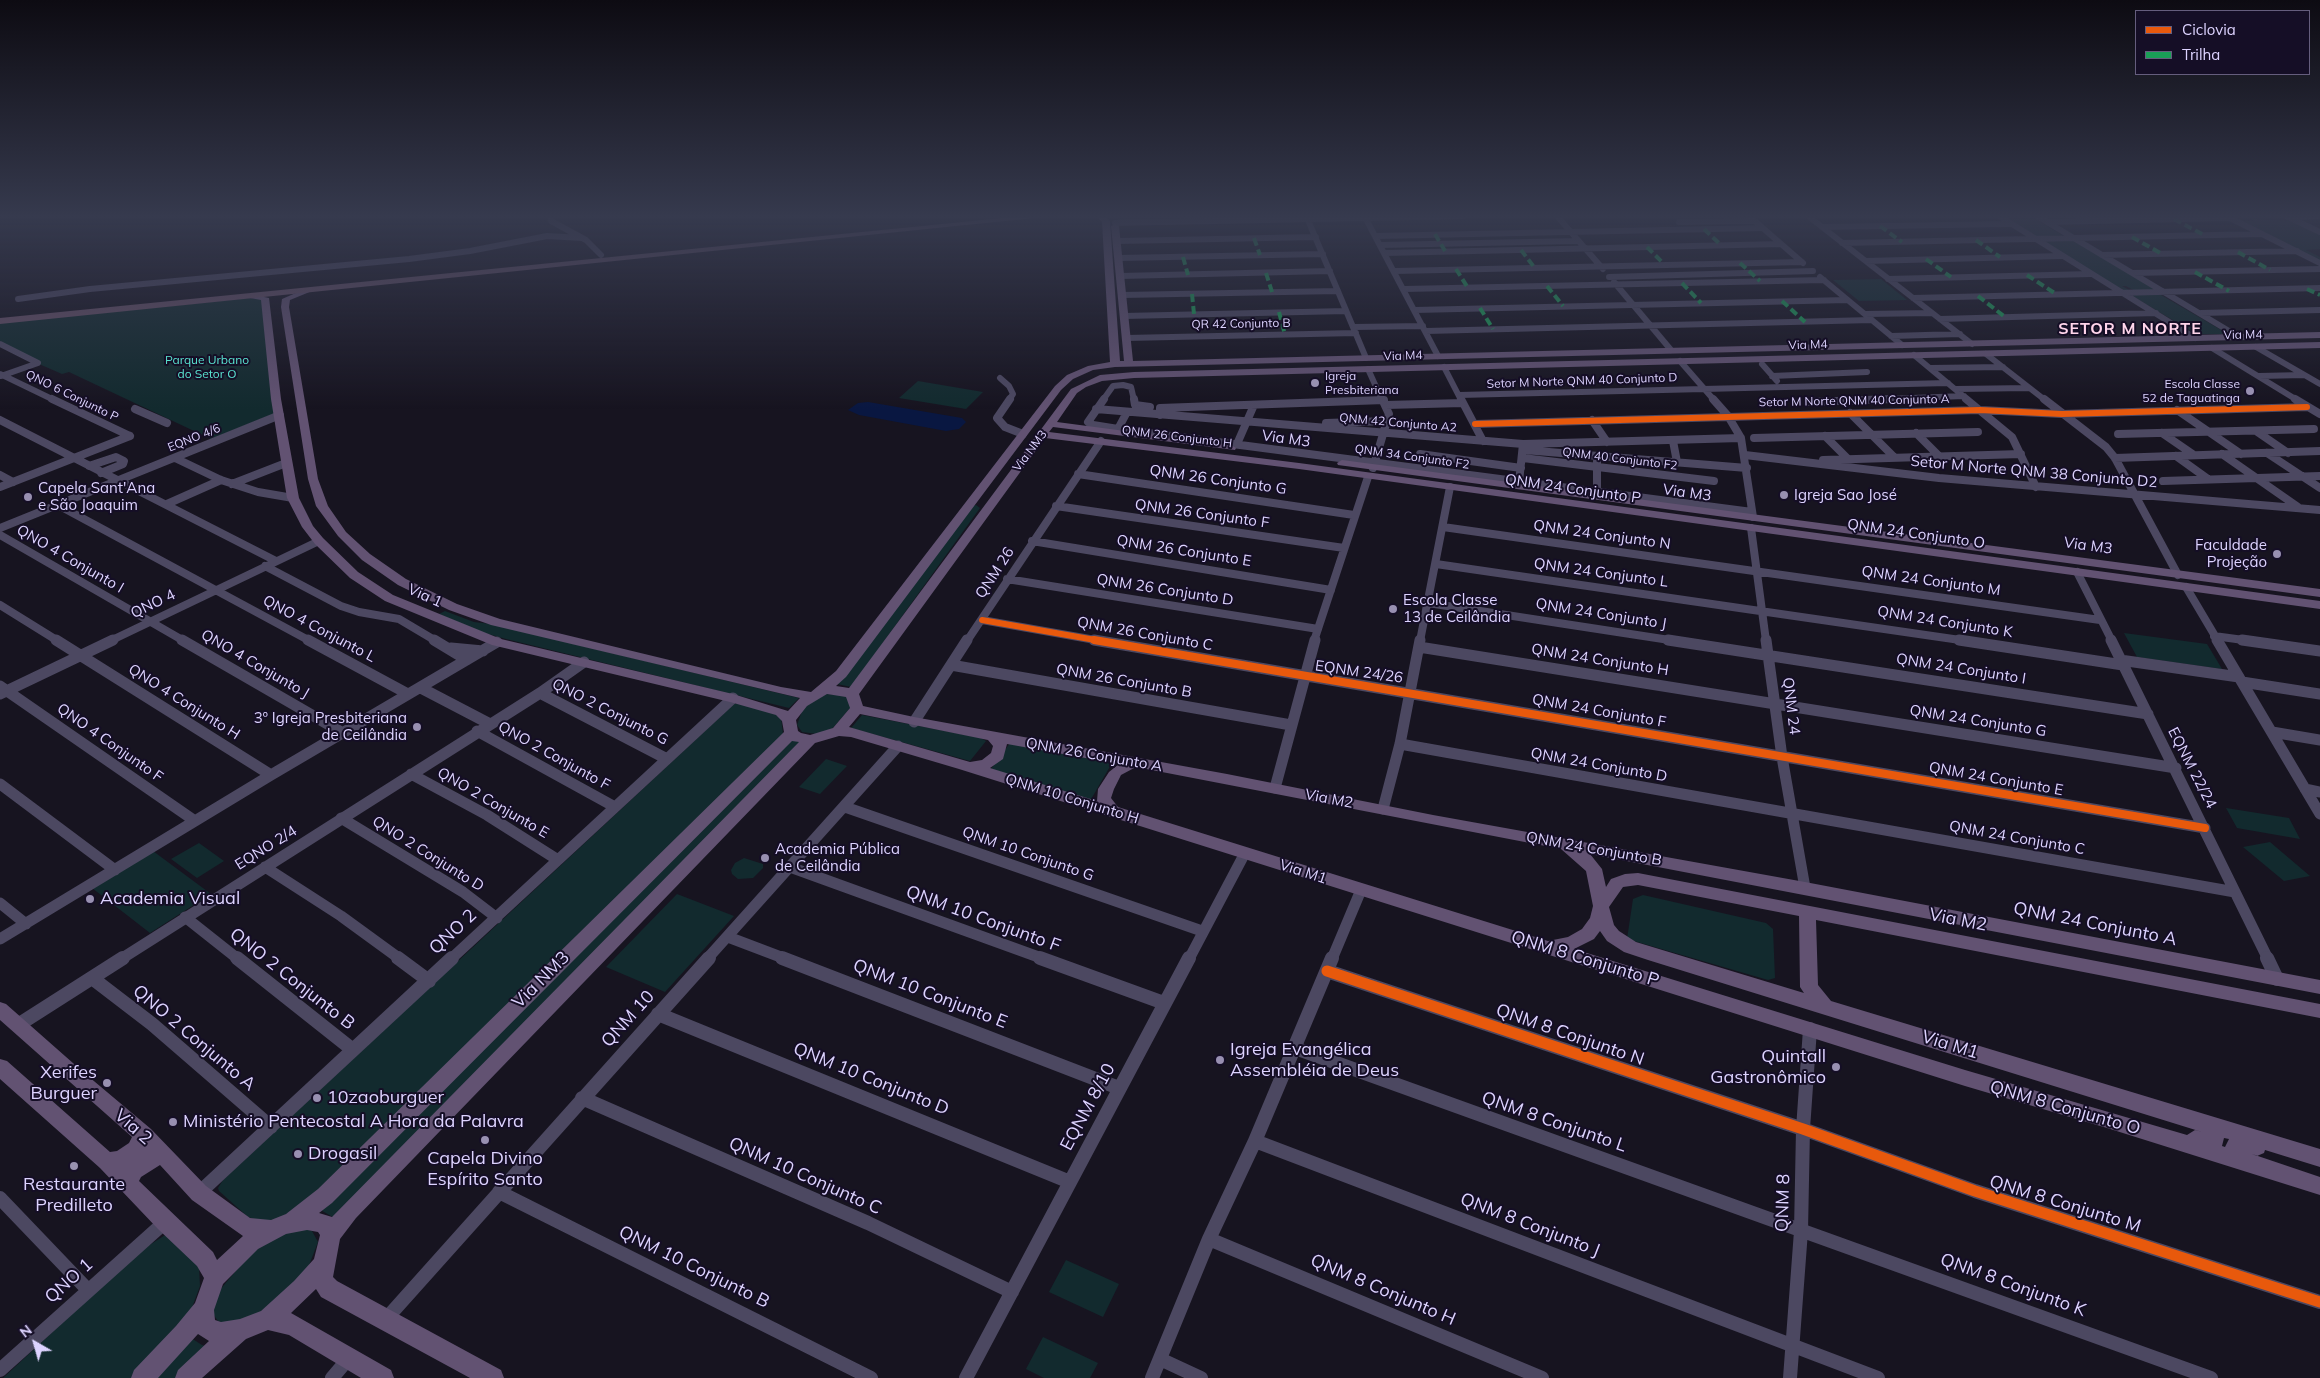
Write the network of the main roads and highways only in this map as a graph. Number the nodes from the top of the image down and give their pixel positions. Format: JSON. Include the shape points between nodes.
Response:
{"nodes":[{"id":1,"x":356,"y":280,"type":"edge"},
{"id":2,"x":396,"y":280,"type":"edge"},
{"id":3,"x":1112,"y":280,"type":"edge"},
{"id":4,"x":1120,"y":280,"type":"edge"},
{"id":5,"x":308,"y":290,"type":"junction"},
{"id":6,"x":252,"y":296,"type":"junction"},
{"id":7,"x":0,"y":312,"type":"edge"},
{"id":8,"x":0,"y":321,"type":"edge"},
{"id":9,"x":2320,"y":335,"type":"edge"},
{"id":10,"x":2106,"y":340,"type":"junction"},
{"id":11,"x":2078,"y":341,"type":"junction"},
{"id":12,"x":2320,"y":345,"type":"edge"},
{"id":13,"x":1863,"y":346,"type":"junction"},
{"id":14,"x":1843,"y":347,"type":"junction"},
{"id":15,"x":1114,"y":349,"type":"junction"},
{"id":16,"x":1127,"y":349,"type":"junction"},
{"id":17,"x":1688,"y":350,"type":"junction"},
{"id":18,"x":2115,"y":350,"type":"junction"},
{"id":19,"x":1651,"y":351,"type":"junction"},
{"id":20,"x":2088,"y":351,"type":"junction"},
{"id":21,"x":1875,"y":356,"type":"junction"},
{"id":22,"x":1853,"y":357,"type":"junction"},
{"id":23,"x":1319,"y":359,"type":"junction"},
{"id":24,"x":1296,"y":360,"type":"junction"},
{"id":25,"x":1698,"y":361,"type":"junction"},
{"id":26,"x":1660,"y":362,"type":"junction"},
{"id":27,"x":1115,"y":364,"type":"junction"},
{"id":28,"x":1129,"y":364,"type":"junction"},
{"id":29,"x":1319,"y":370,"type":"junction"},
{"id":30,"x":1297,"y":371,"type":"junction"},
{"id":31,"x":295,"y":372,"type":"junction"},
{"id":32,"x":274,"y":376,"type":"junction"},
{"id":33,"x":1050,"y":397,"type":"junction"},
{"id":34,"x":1066,"y":402,"type":"junction"},
{"id":35,"x":1040,"y":411,"type":"junction"},
{"id":36,"x":1059,"y":412,"type":"junction"},
{"id":37,"x":1046,"y":429,"type":"junction"},
{"id":38,"x":1079,"y":433,"type":"junction"},
{"id":39,"x":1101,"y":441,"type":"joint"},
{"id":40,"x":309,"y":456,"type":"junction"},
{"id":41,"x":1300,"y":462,"type":"junction"},
{"id":42,"x":1372,"y":469,"type":"junction"},
{"id":43,"x":290,"y":483,"type":"junction"},
{"id":44,"x":1450,"y":488,"type":"joint"},
{"id":45,"x":1532,"y":488,"type":"junction"},
{"id":46,"x":1467,"y":490,"type":"junction"},
{"id":47,"x":979,"y":492,"type":"junction"},
{"id":48,"x":997,"y":495,"type":"junction"},
{"id":49,"x":969,"y":505,"type":"junction"},
{"id":50,"x":988,"y":509,"type":"junction"},
{"id":51,"x":1731,"y":515,"type":"junction"},
{"id":52,"x":1663,"y":516,"type":"junction"},
{"id":53,"x":1752,"y":519,"type":"junction"},
{"id":54,"x":1843,"y":530,"type":"junction"},
{"id":55,"x":1780,"y":532,"type":"junction"},
{"id":56,"x":2057,"y":558,"type":"junction"},
{"id":57,"x":1986,"y":560,"type":"junction"},
{"id":58,"x":2077,"y":572,"type":"joint"},
{"id":59,"x":402,"y":582,"type":"junction"},
{"id":60,"x":2190,"y":588,"type":"junction"},
{"id":61,"x":2279,"y":588,"type":"junction"},
{"id":62,"x":2320,"y":594,"type":"edge"},
{"id":63,"x":2320,"y":605,"type":"edge"},
{"id":64,"x":413,"y":609,"type":"junction"},
{"id":65,"x":434,"y":619,"type":"junction"},
{"id":66,"x":496,"y":622,"type":"junction"},
{"id":67,"x":818,"y":693,"type":"junction"},
{"id":68,"x":852,"y":694,"type":"junction"},
{"id":69,"x":857,"y":709,"type":"junction"},
{"id":70,"x":790,"y":726,"type":"junction"},
{"id":71,"x":838,"y":731,"type":"junction"},
{"id":72,"x":992,"y":736,"type":"junction"},
{"id":73,"x":810,"y":740,"type":"junction"},
{"id":74,"x":1133,"y":763,"type":"junction"},
{"id":75,"x":964,"y":765,"type":"junction"},
{"id":76,"x":1275,"y":788,"type":"joint"},
{"id":77,"x":1383,"y":809,"type":"joint"},
{"id":78,"x":1112,"y":811,"type":"junction"},
{"id":79,"x":1556,"y":843,"type":"junction"},
{"id":80,"x":1245,"y":854,"type":"joint"},
{"id":81,"x":1805,"y":888,"type":"joint"},
{"id":82,"x":1360,"y":890,"type":"joint"},
{"id":83,"x":1601,"y":906,"type":"junction"},
{"id":84,"x":1807,"y":911,"type":"junction"},
{"id":85,"x":1544,"y":947,"type":"junction"},
{"id":86,"x":2133,"y":951,"type":"junction"},
{"id":87,"x":2176,"y":960,"type":"junction"},
{"id":88,"x":2141,"y":976,"type":"junction"},
{"id":89,"x":2181,"y":984,"type":"junction"},
{"id":90,"x":1676,"y":986,"type":"junction"},
{"id":91,"x":2320,"y":987,"type":"edge"},
{"id":92,"x":1759,"y":988,"type":"junction"},
{"id":93,"x":1803,"y":993,"type":"junction"},
{"id":94,"x":0,"y":1009,"type":"edge"},
{"id":95,"x":2320,"y":1012,"type":"edge"},
{"id":96,"x":1810,"y":1029,"type":"joint"},
{"id":97,"x":0,"y":1068,"type":"edge"},
{"id":98,"x":2107,"y":1119,"type":"junction"},
{"id":99,"x":2206,"y":1123,"type":"junction"},
{"id":100,"x":144,"y":1135,"type":"junction"},
{"id":101,"x":164,"y":1155,"type":"junction"},
{"id":102,"x":2320,"y":1158,"type":"edge"},
{"id":103,"x":107,"y":1162,"type":"junction"},
{"id":104,"x":2250,"y":1164,"type":"junction"},
{"id":105,"x":2320,"y":1166,"type":"edge"},
{"id":106,"x":127,"y":1183,"type":"junction"},
{"id":107,"x":2320,"y":1186,"type":"edge"},
{"id":108,"x":279,"y":1227,"type":"junction"},
{"id":109,"x":330,"y":1235,"type":"junction"},
{"id":110,"x":324,"y":1264,"type":"junction"},
{"id":111,"x":215,"y":1277,"type":"junction"},
{"id":112,"x":203,"y":1310,"type":"junction"},
{"id":113,"x":268,"y":1319,"type":"junction"},
{"id":114,"x":240,"y":1330,"type":"junction"},
{"id":115,"x":349,"y":1358,"type":"joint"},
{"id":116,"x":142,"y":1378,"type":"edge"},
{"id":117,"x":186,"y":1378,"type":"edge"},
{"id":118,"x":383,"y":1378,"type":"edge"},
{"id":119,"x":493,"y":1378,"type":"edge"}],
"edges":[{"from":1,"to":7,"type":"highway"},
{"from":2,"to":5,"type":"highway"},
{"from":3,"to":15,"type":"main road"},
{"from":4,"to":16,"type":"main road"},
{"from":5,"to":6,"type":"highway"},
{"from":5,"to":31,"type":"main road","name":"Via 1","via":[[291,296],[285,302]]},
{"from":6,"to":8,"type":"highway"},
{"from":6,"to":32,"type":"main road","name":"Via 1","via":[[265,298]]},
{"from":9,"to":10,"type":"main road","name":"Via M4"},
{"from":10,"to":11,"type":"main road","name":"Via M4"},
{"from":10,"to":18,"type":"main road","via":[[2100,344]]},
{"from":11,"to":13,"type":"main road","name":"Via M4"},
{"from":11,"to":20,"type":"main road","via":[[2094,346]]},
{"from":12,"to":18,"type":"main road","name":"Via M4"},
{"from":13,"to":14,"type":"main road","name":"Via M4"},
{"from":13,"to":21,"type":"main road"},
{"from":14,"to":17,"type":"main road","name":"Via M4"},
{"from":14,"to":22,"type":"main road","via":[[1857,351],[1858,355]]},
{"from":15,"to":16,"type":"main road"},
{"from":15,"to":27,"type":"main road"},
{"from":16,"to":28,"type":"main road"},
{"from":17,"to":19,"type":"main road","name":"Via M4"},
{"from":17,"to":25,"type":"main road","via":[[1685,355]]},
{"from":18,"to":20,"type":"main road","name":"Via M4"},
{"from":19,"to":23,"type":"main road","name":"Via M4"},
{"from":19,"to":26,"type":"main road","via":[[1667,358]]},
{"from":20,"to":21,"type":"main road","name":"Via M4"},
{"from":21,"to":22,"type":"main road","name":"Via M4"},
{"from":22,"to":25,"type":"main road","name":"Via M4"},
{"from":23,"to":24,"type":"main road","name":"Via M4"},
{"from":23,"to":29,"type":"main road","via":[[1313,364]]},
{"from":24,"to":28,"type":"main road","name":"Via M4"},
{"from":24,"to":30,"type":"main road","via":[[1305,366]]},
{"from":25,"to":26,"type":"main road","name":"Via M4"},
{"from":26,"to":29,"type":"main road","name":"Via M4"},
{"from":27,"to":28,"type":"main road","name":"Via NM3"},
{"from":27,"to":33,"type":"main road","name":"Via NM3","via":[[1090,368],[1070,377]]},
{"from":29,"to":30,"type":"main road","name":"Via M4"},
{"from":30,"to":34,"type":"main road","name":"Via NM3","via":[[1115,376],[1083,385]]},
{"from":31,"to":32,"type":"main road"},
{"from":31,"to":40,"type":"main road","name":"Via 1"},
{"from":32,"to":43,"type":"main road","name":"Via 1"},
{"from":33,"to":34,"type":"main road","via":[[1057,402]]},
{"from":33,"to":35,"type":"main road","name":"Via NM3"},
{"from":34,"to":36,"type":"main road","name":"Via NM3"},
{"from":35,"to":36,"type":"main road","via":[[1050,409]]},
{"from":35,"to":47,"type":"main road","name":"Via NM3"},
{"from":36,"to":37,"type":"main road","name":"Via NM3"},
{"from":37,"to":38,"type":"main road","name":"Via M3"},
{"from":37,"to":48,"type":"main road","name":"Via NM3"},
{"from":38,"to":39,"type":"main road","name":"Via M3"},
{"from":38,"to":41,"type":"main road","name":"Via M3"},
{"from":39,"to":41,"type":"main road","name":"QNM 26 Conjunto H"},
{"from":40,"to":43,"type":"main road","via":[[304,462],[308,481],[298,485]]},
{"from":40,"to":59,"type":"main road","name":"Via 1","via":[[322,506],[342,534],[366,557]]},
{"from":41,"to":42,"type":"main road","name":"Via M3"},
{"from":42,"to":44,"type":"main road","name":"Via M3"},
{"from":42,"to":45,"type":"main road","name":"Via M3"},
{"from":43,"to":64,"type":"main road","name":"Via 1","via":[[293,498],[318,541],[354,575]]},
{"from":44,"to":46,"type":"main road","name":"QNM 24 Conjunto P"},
{"from":45,"to":46,"type":"main road","via":[[1538,492],[1537,496]]},
{"from":45,"to":51,"type":"main road","name":"Via M3"},
{"from":46,"to":52,"type":"main road","name":"QNM 24 Conjunto P"},
{"from":47,"to":48,"type":"main road"},
{"from":47,"to":49,"type":"main road","name":"Via NM3"},
{"from":48,"to":50,"type":"main road","name":"Via NM3"},
{"from":49,"to":50,"type":"main road","via":[[978,502]]},
{"from":49,"to":67,"type":"main road","name":"Via NM3","via":[[835,682]]},
{"from":50,"to":68,"type":"main road","name":"Via NM3"},
{"from":51,"to":52,"type":"main road","via":[[1660,507],[1658,512]]},
{"from":51,"to":53,"type":"main road","name":"Via M3"},
{"from":52,"to":53,"type":"main road","name":"QNM 24 Conjunto P"},
{"from":53,"to":54,"type":"main road","name":"Via M3"},
{"from":53,"to":55,"type":"main road","name":"QNM 24 Conjunto O"},
{"from":54,"to":55,"type":"main road","via":[[1850,536]]},
{"from":54,"to":56,"type":"main road","name":"Via M3"},
{"from":55,"to":57,"type":"main road","name":"QNM 24 Conjunto O"},
{"from":56,"to":57,"type":"main road","via":[[1977,553]]},
{"from":56,"to":61,"type":"main road","name":"Via M3"},
{"from":57,"to":58,"type":"main road","name":"QNM 24 Conjunto O"},
{"from":58,"to":60,"type":"main road","name":"Via M3"},
{"from":59,"to":64,"type":"main road","via":[[404,589],[431,602],[425,609]]},
{"from":59,"to":66,"type":"main road","name":"Via 1","via":[[452,607]]},
{"from":60,"to":61,"type":"main road","via":[[2287,596],[2287,592]]},
{"from":60,"to":63,"type":"main road"},
{"from":61,"to":62,"type":"main road","name":"Via M3"},
{"from":64,"to":65,"type":"main road","name":"Via 1"},
{"from":65,"to":66,"type":"main road","via":[[436,613],[449,609],[476,620]]},
{"from":65,"to":70,"type":"main road","name":"Via 1","via":[[497,642],[782,712]]},
{"from":66,"to":67,"type":"main road","name":"Via 1","via":[[781,691]]},
{"from":67,"to":68,"type":"main road","via":[[843,691]]},
{"from":67,"to":70,"type":"main road","name":"Via NM3","via":[[798,706]]},
{"from":68,"to":69,"type":"main road"},
{"from":69,"to":71,"type":"main road"},
{"from":69,"to":72,"type":"main road","name":"QNM 26 Conjunto A"},
{"from":70,"to":73,"type":"main road","via":[[796,737]]},
{"from":70,"to":108,"type":"main road","name":"Via NM3","via":[[325,1196],[308,1211]]},
{"from":71,"to":73,"type":"main road"},
{"from":71,"to":75,"type":"main road","name":"QNM 10 Conjunto H","via":[[852,732]]},
{"from":72,"to":74,"type":"main road","name":"QNM 26 Conjunto A"},
{"from":72,"to":75,"type":"main road","via":[[1001,745],[996,758],[981,766]]},
{"from":73,"to":109,"type":"main road","name":"Via NM3","via":[[349,1211]]},
{"from":74,"to":76,"type":"main road","name":"QNM 26 Conjunto A"},
{"from":74,"to":78,"type":"main road","via":[[1116,772],[1106,789],[1103,799]]},
{"from":75,"to":78,"type":"main road","name":"QNM 10 Conjunto H"},
{"from":76,"to":77,"type":"main road","name":"Via M2"},
{"from":77,"to":79,"type":"main road","name":"QNM 24 Conjunto B"},
{"from":78,"to":80,"type":"main road","name":"QNM 10 Conjunto H"},
{"from":79,"to":81,"type":"main road","name":"QNM 24 Conjunto B"},
{"from":79,"to":83,"type":"main road","name":"Via M1","via":[[1579,854],[1594,869]]},
{"from":80,"to":82,"type":"main road","name":"Via M1"},
{"from":81,"to":86,"type":"main road","name":"QNM 24 Conjunto A"},
{"from":82,"to":85,"type":"main road","name":"QNM 8 Conjunto P"},
{"from":83,"to":84,"type":"main road","name":"Via M2","via":[[1617,883],[1638,879]]},
{"from":83,"to":85,"type":"main road","name":"Via M2","via":[[1598,920],[1588,934],[1572,943]]},
{"from":83,"to":92,"type":"main road","name":"Via M1","via":[[1606,927],[1630,947]]},
{"from":84,"to":88,"type":"main road","name":"Via M2"},
{"from":84,"to":93,"type":"main road"},
{"from":85,"to":90,"type":"main road","name":"QNM 8 Conjunto P"},
{"from":86,"to":87,"type":"main road","name":"QNM 24 Conjunto A"},
{"from":86,"to":88,"type":"main road","via":[[2151,968]]},
{"from":87,"to":89,"type":"main road","via":[[2170,964],[2169,973]]},
{"from":87,"to":91,"type":"main road","name":"QNM 24 Conjunto A"},
{"from":88,"to":89,"type":"main road","name":"Via M2"},
{"from":89,"to":95,"type":"main road","name":"Via M2"},
{"from":90,"to":92,"type":"main road","via":[[1667,977],[1669,971],[1676,969],[1727,984]]},
{"from":90,"to":96,"type":"main road","name":"QNM 8 Conjunto P"},
{"from":92,"to":93,"type":"main road","name":"Via M1"},
{"from":93,"to":99,"type":"main road","name":"Via M1","via":[[1824,1006]]},
{"from":94,"to":100,"type":"main road","name":"Via 2"},
{"from":96,"to":98,"type":"main road","name":"QNM 8 Conjunto O"},
{"from":97,"to":103,"type":"main road"},
{"from":98,"to":99,"type":"main road","via":[[2133,1120],[2212,1142],[2216,1135]]},
{"from":98,"to":104,"type":"main road","name":"QNM 8 Conjunto O"},
{"from":99,"to":102,"type":"main road","name":"Via M1"},
{"from":100,"to":101,"type":"main road","name":"Via 2"},
{"from":100,"to":103,"type":"main road","via":[[136,1149],[122,1159]]},
{"from":101,"to":106,"type":"main road","via":[[134,1170]]},
{"from":101,"to":108,"type":"main road","name":"Via 2","via":[[199,1193],[246,1227]]},
{"from":103,"to":106,"type":"main road"},
{"from":104,"to":105,"type":"main road","via":[[2237,1154],[2237,1145],[2247,1144]]},
{"from":104,"to":107,"type":"main road","name":"QNM 8 Conjunto O"},
{"from":106,"to":111,"type":"main road","via":[[205,1259]]},
{"from":108,"to":109,"type":"main road","name":"Via 2","via":[[308,1220],[325,1224]]},
{"from":108,"to":111,"type":"main road","name":"Via NM3","via":[[240,1252]]},
{"from":109,"to":110,"type":"main road"},
{"from":110,"to":113,"type":"main road"},
{"from":110,"to":119,"type":"main road","via":[[322,1280],[329,1288]]},
{"from":111,"to":112,"type":"main road"},
{"from":112,"to":114,"type":"main road","via":[[205,1325],[211,1331]]},
{"from":112,"to":116,"type":"main road"},
{"from":113,"to":114,"type":"main road"},
{"from":113,"to":115,"type":"main road","via":[[293,1325]]},
{"from":114,"to":117,"type":"main road"},
{"from":115,"to":118,"type":"main road"}]}
